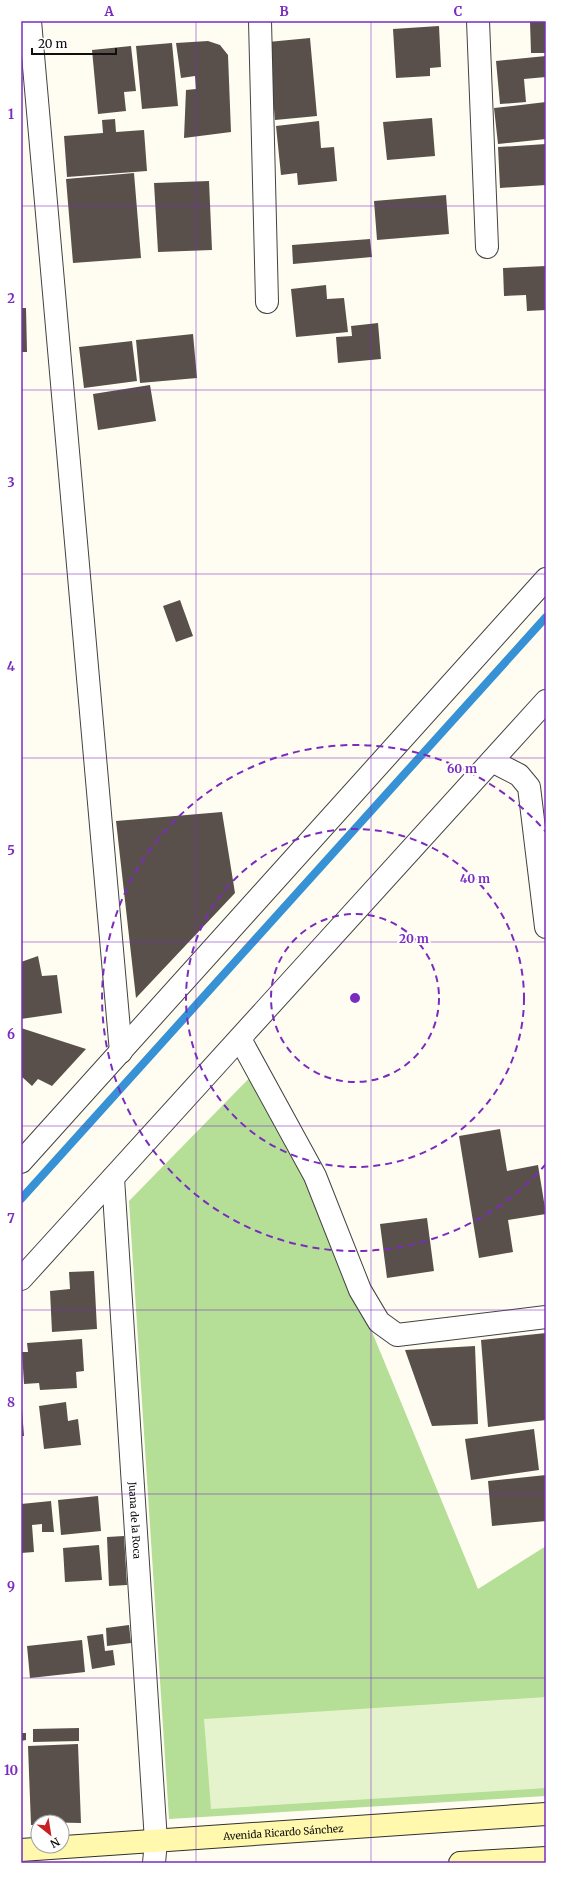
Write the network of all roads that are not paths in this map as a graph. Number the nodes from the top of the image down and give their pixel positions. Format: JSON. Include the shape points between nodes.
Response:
{"nodes":[{"id":1,"x":260,"y":21,"type":"edge"},
{"id":2,"x":478,"y":21,"type":"edge"},
{"id":3,"x":30,"y":22,"type":"edge"},
{"id":4,"x":486,"y":247,"type":"dead end"},
{"id":5,"x":267,"y":302,"type":"dead end"},
{"id":6,"x":546,"y":579,"type":"edge"},
{"id":7,"x":546,"y":701,"type":"edge"},
{"id":8,"x":492,"y":761,"type":"junction"},
{"id":9,"x":546,"y":926,"type":"edge"},
{"id":10,"x":240,"y":1039,"type":"junction"},
{"id":11,"x":121,"y":1052,"type":"junction"},
{"id":12,"x":21,"y":1162,"type":"edge"},
{"id":13,"x":113,"y":1178,"type":"junction"},
{"id":14,"x":21,"y":1279,"type":"edge"},
{"id":15,"x":546,"y":1317,"type":"edge"},
{"id":16,"x":546,"y":1814,"type":"edge"},
{"id":17,"x":156,"y":1841,"type":"junction"},
{"id":18,"x":21,"y":1850,"type":"edge"},
{"id":19,"x":546,"y":1858,"type":"edge"},
{"id":20,"x":154,"y":1863,"type":"edge"},
{"id":21,"x":460,"y":1863,"type":"edge"}],
"edges":[{"from":1,"to":5,"type":"street"},
{"from":2,"to":4,"type":"street"},
{"from":3,"to":11,"type":"street"},
{"from":6,"to":11,"type":"street"},
{"from":7,"to":8,"type":"street"},
{"from":8,"to":9,"type":"street","via":[[519,775],[529,787]]},
{"from":8,"to":10,"type":"street"},
{"from":10,"to":13,"type":"street"},
{"from":10,"to":15,"type":"street","via":[[315,1176],[360,1290],[380,1322],[397,1335]]},
{"from":11,"to":12,"type":"street"},
{"from":13,"to":14,"type":"street"},
{"from":13,"to":17,"type":"street","name":"Juana de la Roca"},
{"from":16,"to":17,"type":"main road","name":"Avenida Ricardo Sánchez"},
{"from":17,"to":18,"type":"main road","name":"Avenida Ricardo Sánchez"},
{"from":17,"to":20,"type":"street","name":"Juana de la Roca"},
{"from":19,"to":21,"type":"main road"}]}
